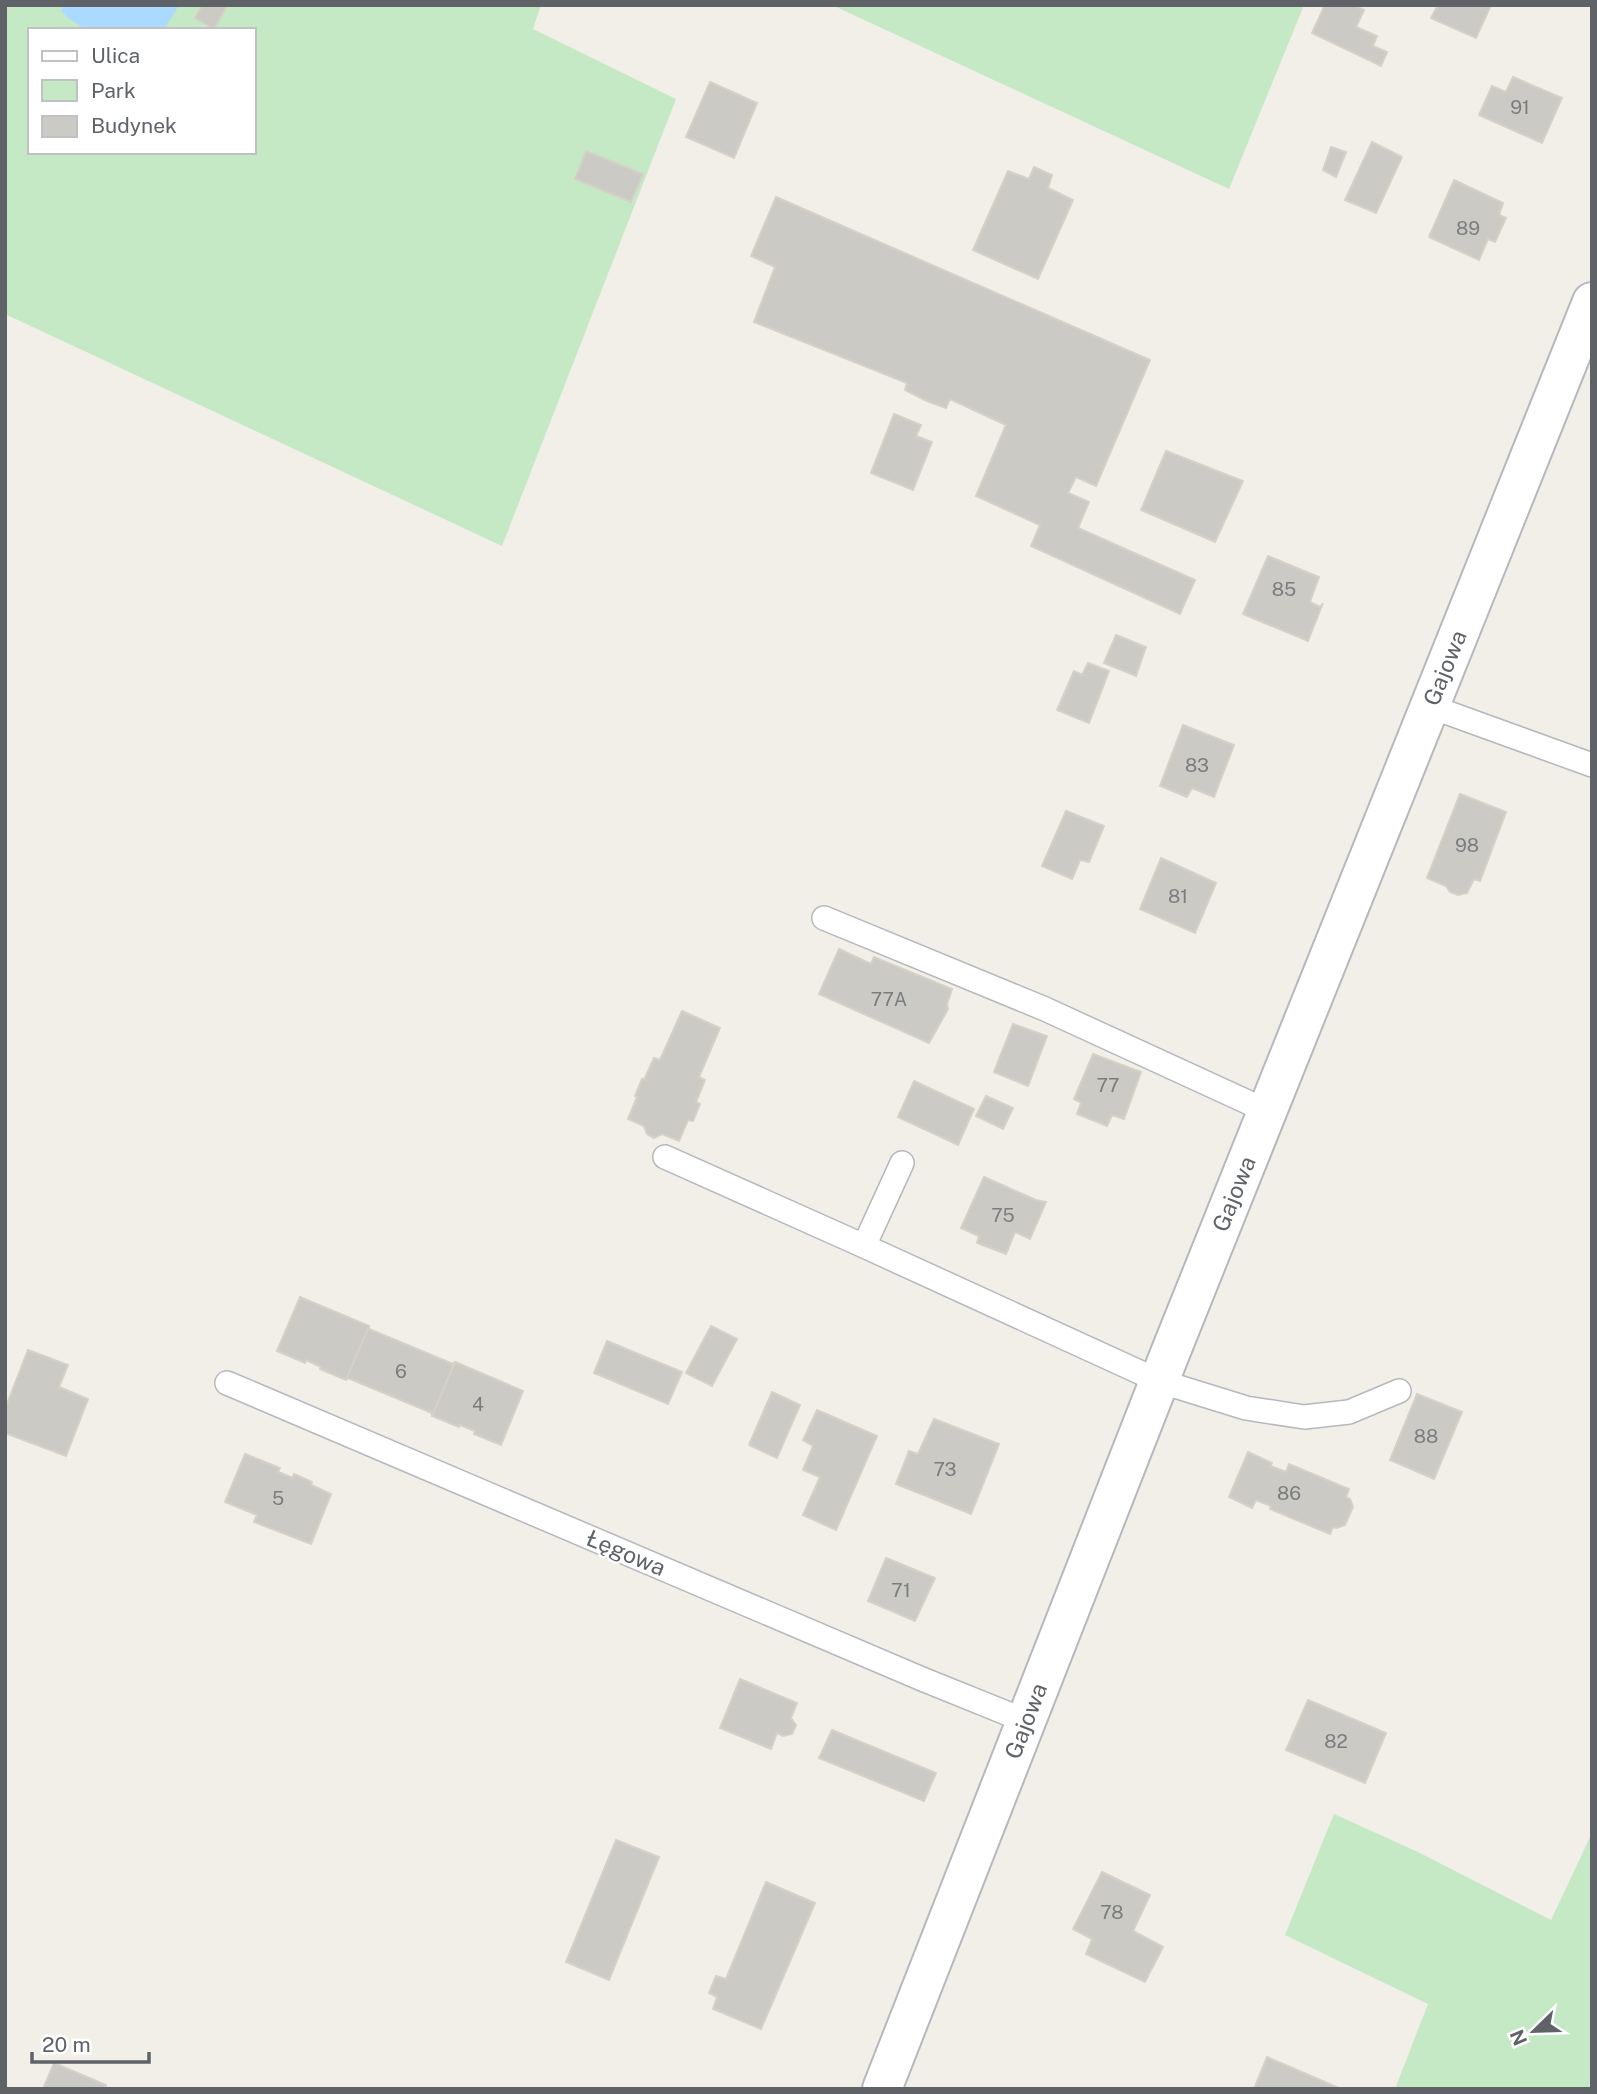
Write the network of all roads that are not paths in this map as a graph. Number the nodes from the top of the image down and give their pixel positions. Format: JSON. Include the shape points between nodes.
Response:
{"nodes":[{"id":1,"x":1588,"y":320,"type":"edge"},
{"id":2,"x":1429,"y":706,"type":"junction"},
{"id":3,"x":1592,"y":765,"type":"edge"},
{"id":4,"x":824,"y":918,"type":"dead end"},
{"id":5,"x":1267,"y":1111,"type":"junction"},
{"id":6,"x":665,"y":1157,"type":"dead end"},
{"id":7,"x":902,"y":1163,"type":"dead end"},
{"id":8,"x":864,"y":1246,"type":"junction"},
{"id":9,"x":1159,"y":1381,"type":"junction"},
{"id":10,"x":227,"y":1383,"type":"dead end"},
{"id":11,"x":1399,"y":1391,"type":"dead end"},
{"id":12,"x":1026,"y":1721,"type":"junction"},
{"id":13,"x":883,"y":2089,"type":"edge"}],
"edges":[{"from":1,"to":2,"type":"street","name":"Gajowa"},
{"from":2,"to":3,"type":"lane"},
{"from":2,"to":5,"type":"street","name":"Gajowa"},
{"from":4,"to":5,"type":"lane","via":[[1045,1009]]},
{"from":5,"to":9,"type":"street","name":"Gajowa"},
{"from":6,"to":8,"type":"lane"},
{"from":7,"to":8,"type":"lane"},
{"from":8,"to":9,"type":"lane"},
{"from":9,"to":11,"type":"lane","via":[[1246,1408],[1304,1417],[1349,1412]]},
{"from":9,"to":12,"type":"street","name":"Gajowa"},
{"from":10,"to":12,"type":"lane","name":"Łęgowa"},
{"from":12,"to":13,"type":"street","name":"Gajowa"}]}
